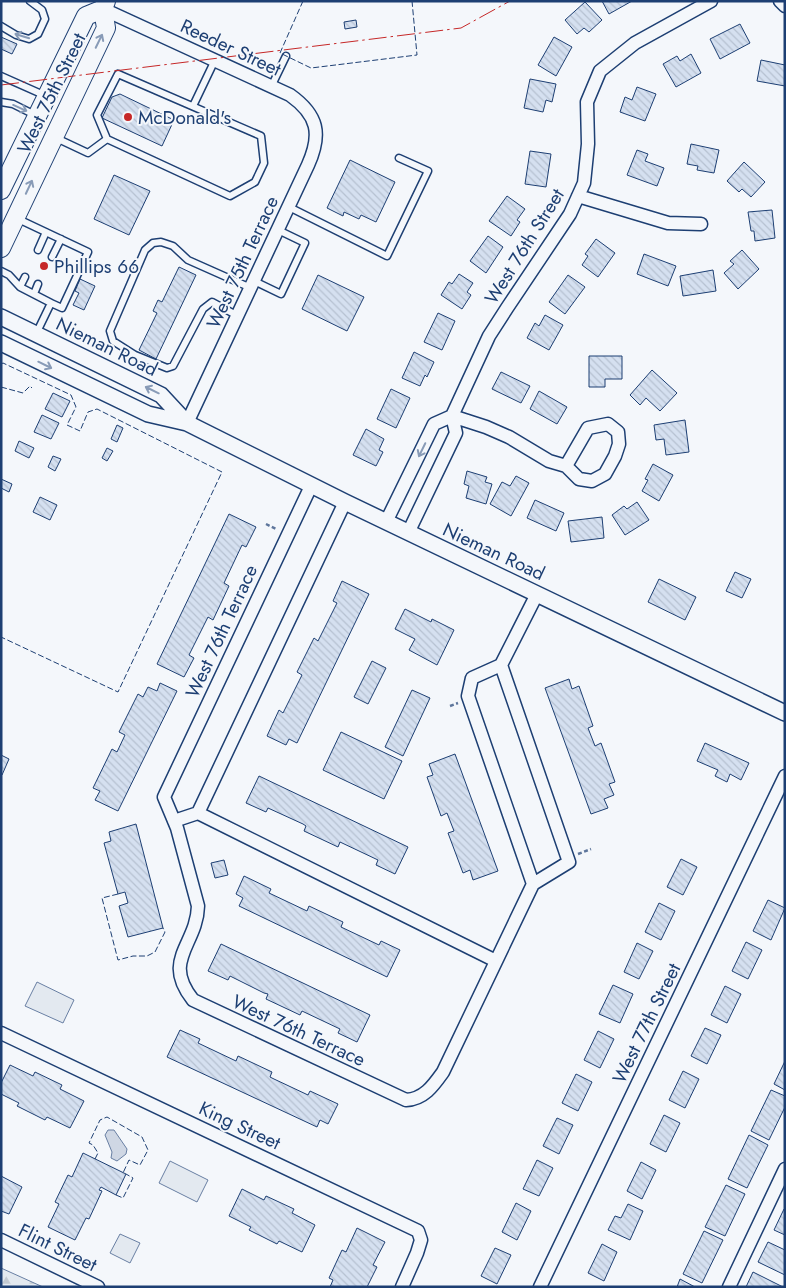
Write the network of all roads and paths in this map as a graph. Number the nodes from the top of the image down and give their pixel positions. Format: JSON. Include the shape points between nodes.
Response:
{"nodes":[{"id":1,"x":30,"y":1,"type":"edge"},
{"id":2,"x":711,"y":1,"type":"edge"},
{"id":3,"x":780,"y":1,"type":"edge"},
{"id":4,"x":105,"y":5,"type":"edge"},
{"id":5,"x":785,"y":6,"type":"edge"},
{"id":6,"x":1,"y":26,"type":"edge"},
{"id":7,"x":286,"y":56,"type":"dead end"},
{"id":8,"x":216,"y":60,"type":"junction"},
{"id":9,"x":1,"y":76,"type":"edge"},
{"id":10,"x":272,"y":85,"type":"junction"},
{"id":11,"x":47,"y":97,"type":"junction"},
{"id":12,"x":1,"y":102,"type":"edge"},
{"id":13,"x":193,"y":106,"type":"junction"},
{"id":14,"x":311,"y":115,"type":"joint"},
{"id":15,"x":38,"y":116,"type":"junction"},
{"id":16,"x":53,"y":136,"type":"junction"},
{"id":17,"x":107,"y":139,"type":"junction"},
{"id":18,"x":399,"y":158,"type":"dead end"},
{"id":19,"x":1,"y":190,"type":"edge"},
{"id":20,"x":578,"y":196,"type":"junction"},
{"id":21,"x":289,"y":207,"type":"junction"},
{"id":22,"x":15,"y":218,"type":"junction"},
{"id":23,"x":702,"y":224,"type":"dead end"},
{"id":24,"x":278,"y":230,"type":"junction"},
{"id":25,"x":46,"y":232,"type":"junction"},
{"id":26,"x":61,"y":239,"type":"junction"},
{"id":27,"x":1,"y":248,"type":"edge"},
{"id":28,"x":38,"y":250,"type":"dead end"},
{"id":29,"x":52,"y":257,"type":"dead end"},
{"id":30,"x":1,"y":271,"type":"edge"},
{"id":31,"x":25,"y":277,"type":"dead end"},
{"id":32,"x":38,"y":284,"type":"dead end"},
{"id":33,"x":252,"y":284,"type":"junction"},
{"id":34,"x":20,"y":287,"type":"junction"},
{"id":35,"x":34,"y":294,"type":"junction"},
{"id":36,"x":52,"y":303,"type":"junction"},
{"id":37,"x":238,"y":316,"type":"junction"},
{"id":38,"x":1,"y":317,"type":"edge"},
{"id":39,"x":36,"y":334,"type":"junction"},
{"id":40,"x":1,"y":343,"type":"edge"},
{"id":41,"x":452,"y":416,"type":"junction"},
{"id":42,"x":187,"y":423,"type":"junction"},
{"id":43,"x":566,"y":466,"type":"junction"},
{"id":44,"x":311,"y":486,"type":"junction"},
{"id":45,"x":345,"y":502,"type":"junction"},
{"id":46,"x":386,"y":522,"type":"junction"},
{"id":47,"x":408,"y":533,"type":"junction"},
{"id":48,"x":537,"y":594,"type":"junction"},
{"id":49,"x":501,"y":665,"type":"junction"},
{"id":50,"x":785,"y":713,"type":"edge"},
{"id":51,"x":785,"y":776,"type":"edge"},
{"id":52,"x":198,"y":813,"type":"junction"},
{"id":53,"x":174,"y":821,"type":"junction"},
{"id":54,"x":533,"y":884,"type":"junction"},
{"id":55,"x":496,"y":961,"type":"junction"},
{"id":56,"x":1,"y":1032,"type":"edge"},
{"id":57,"x":785,"y":1169,"type":"edge"},
{"id":58,"x":1,"y":1240,"type":"edge"},
{"id":59,"x":404,"y":1282,"type":"edge"},
{"id":60,"x":98,"y":1287,"type":"edge"},
{"id":61,"x":540,"y":1287,"type":"edge"},
{"id":62,"x":729,"y":1287,"type":"edge"}],
"edges":[{"from":1,"to":6,"type":"lane","one_way":true,"via":[[42,10],[45,18],[38,34],[29,40]]},
{"from":2,"to":20,"type":"street","name":"West 76th Street","via":[[634,44],[600,71],[587,102],[588,144],[584,183]]},
{"from":3,"to":5,"type":"street"},
{"from":4,"to":8,"type":"street","name":"Reeder Street"},
{"from":4,"to":11,"type":"main road","name":"West 75th Street","via":[[86,16]]},
{"from":16,"to":4,"type":"main road","name":"West 75th Street","one_way":true,"via":[[106,28]]},
{"from":7,"to":10,"type":"lane"},
{"from":8,"to":10,"type":"street","name":"Reeder Street"},
{"from":8,"to":13,"type":"lane"},
{"from":9,"to":11,"type":"lane"},
{"from":10,"to":14,"type":"street","name":"Reeder Street","via":[[303,104]]},
{"from":11,"to":15,"type":"main road","name":"West 75th Street"},
{"from":12,"to":15,"type":"lane","one_way":true},
{"from":13,"to":17,"type":"lane","via":[[118,74],[97,115]]},
{"from":13,"to":17,"type":"lane","via":[[261,136],[264,163],[255,182],[230,196]]},
{"from":14,"to":21,"type":"street","name":"West 75th Terrace","via":[[316,134],[315,150]]},
{"from":15,"to":19,"type":"main road","name":"West 75th Street"},
{"from":16,"to":17,"type":"lane","via":[[88,153]]},
{"from":22,"to":16,"type":"main road","name":"West 75th Street","one_way":true},
{"from":18,"to":21,"type":"lane","via":[[428,171],[386,256]]},
{"from":20,"to":23,"type":"street","via":[[668,223]]},
{"from":20,"to":41,"type":"street","name":"West 76th Street","via":[[570,214],[489,336]]},
{"from":21,"to":24,"type":"street","name":"West 75th Terrace"},
{"from":22,"to":25,"type":"lane"},
{"from":22,"to":27,"type":"main road","name":"West 75th Street"},
{"from":24,"to":33,"type":"street","name":"West 75th Terrace"},
{"from":24,"to":33,"type":"lane","via":[[305,243],[281,294]]},
{"from":25,"to":26,"type":"lane"},
{"from":25,"to":28,"type":"lane"},
{"from":26,"to":29,"type":"lane"},
{"from":26,"to":36,"type":"lane","via":[[88,252],[62,308]]},
{"from":30,"to":34,"type":"lane"},
{"from":31,"to":34,"type":"lane"},
{"from":32,"to":35,"type":"lane"},
{"from":33,"to":37,"type":"street","name":"West 75th Terrace"},
{"from":33,"to":37,"type":"lane","via":[[196,264],[173,246],[153,243],[145,250],[110,331],[112,341],[167,368],[173,366],[203,309],[212,302]]},
{"from":34,"to":35,"type":"lane"},
{"from":35,"to":36,"type":"lane"},
{"from":36,"to":39,"type":"lane"},
{"from":37,"to":42,"type":"street","name":"West 75th Terrace"},
{"from":38,"to":39,"type":"street","name":"Nieman Road"},
{"from":42,"to":39,"type":"street","name":"Nieman Road","one_way":true,"via":[[161,395]]},
{"from":40,"to":42,"type":"street","name":"Nieman Road","one_way":true,"via":[[148,414]]},
{"from":41,"to":43,"type":"street","via":[[509,437]]},
{"from":41,"to":46,"type":"street","one_way":true,"via":[[434,424]]},
{"from":41,"to":47,"type":"street","name":"West 76th Street","via":[[456,433]]},
{"from":42,"to":44,"type":"street","name":"Nieman Road"},
{"from":43,"to":43,"type":"street","via":[[579,480],[592,481],[605,474],[619,444],[618,432],[608,424],[588,428]]},
{"from":44,"to":45,"type":"street","name":"Nieman Road"},
{"from":44,"to":53,"type":"street","name":"West 76th Terrace","via":[[164,796]]},
{"from":45,"to":46,"type":"street","name":"Nieman Road"},
{"from":45,"to":52,"type":"street"},
{"from":46,"to":47,"type":"street","name":"Nieman Road"},
{"from":47,"to":48,"type":"street","name":"Nieman Road"},
{"from":48,"to":49,"type":"street"},
{"from":48,"to":50,"type":"street","name":"Nieman Road"},
{"from":49,"to":54,"type":"street","via":[[472,678],[468,696]]},
{"from":49,"to":54,"type":"street","via":[[569,862]]},
{"from":51,"to":61,"type":"street","name":"West 77th Street"},
{"from":52,"to":53,"type":"street"},
{"from":52,"to":55,"type":"street"},
{"from":53,"to":55,"type":"street","name":"West 76th Terrace","via":[[198,906],[198,916],[179,968],[180,978],[193,1000],[398,1097],[415,1099],[433,1086],[443,1072]]},
{"from":54,"to":55,"type":"street","name":"West 76th Terrace"},
{"from":56,"to":59,"type":"street","name":"King Street","via":[[418,1231],[421,1240]]},
{"from":57,"to":62,"type":"street"},
{"from":58,"to":60,"type":"street","name":"Flint Street"}]}
